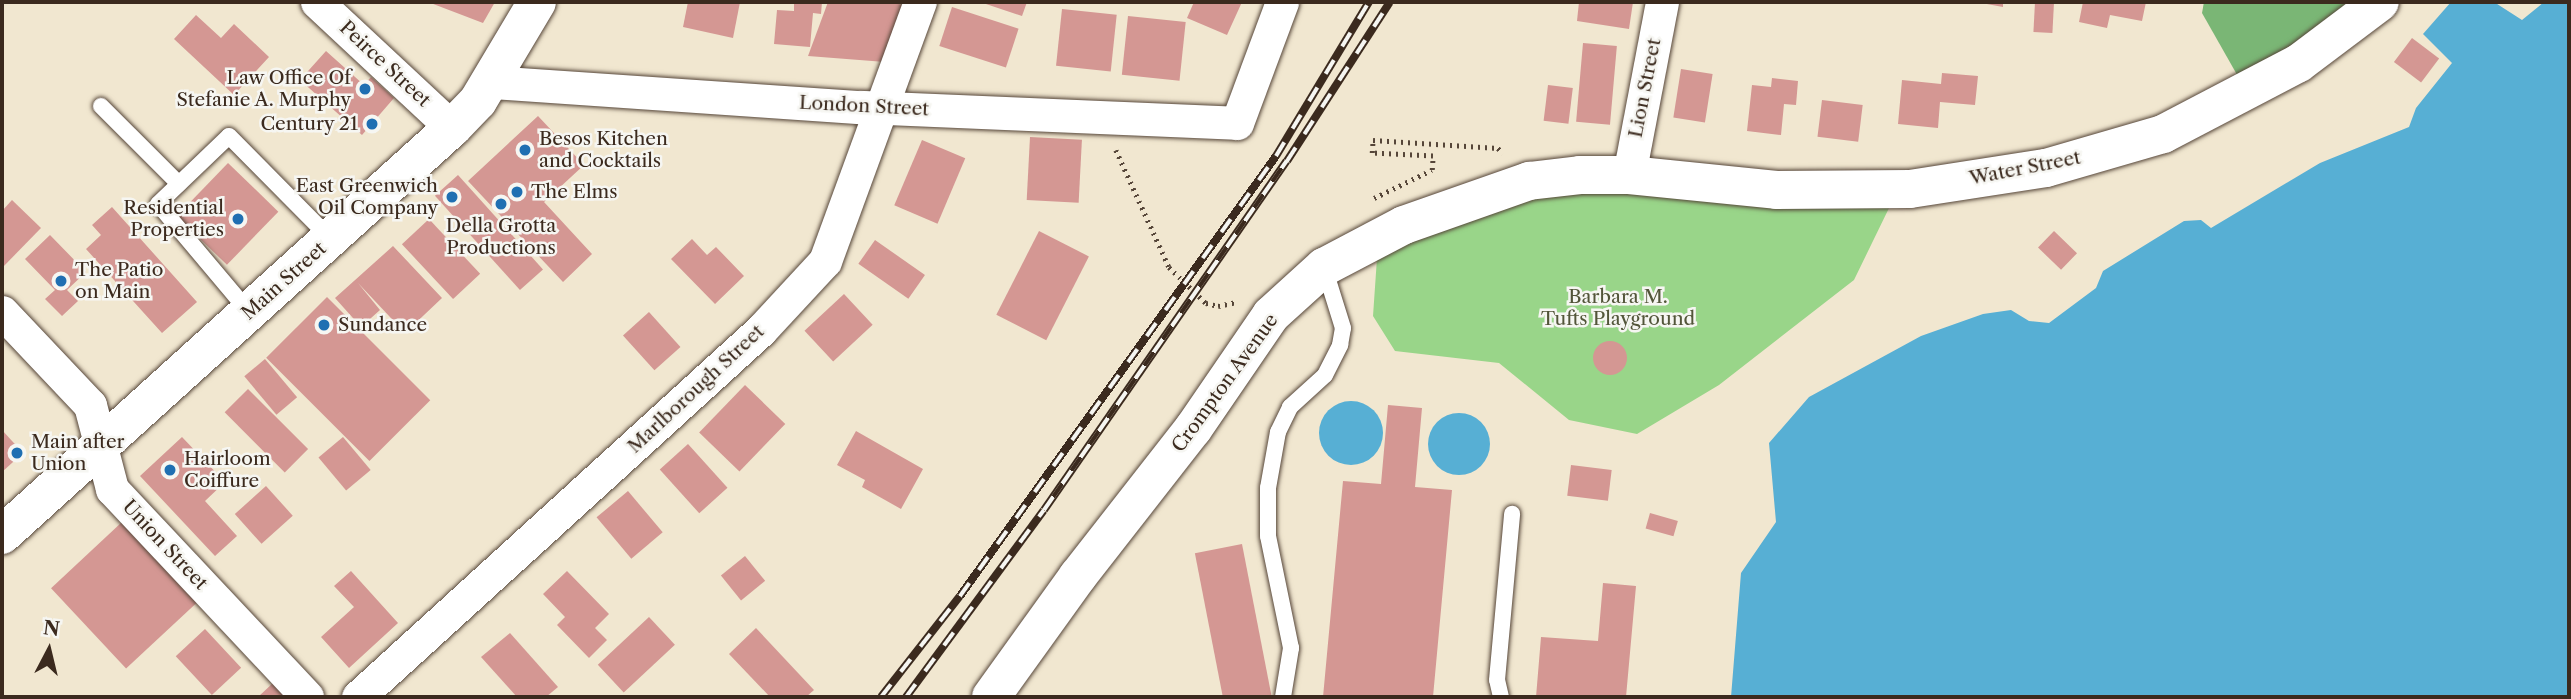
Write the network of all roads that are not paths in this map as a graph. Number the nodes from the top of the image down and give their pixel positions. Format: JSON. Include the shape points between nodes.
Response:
{"nodes":[{"id":1,"x":317,"y":2,"type":"edge"},
{"id":2,"x":537,"y":2,"type":"edge"},
{"id":3,"x":920,"y":2,"type":"edge"},
{"id":4,"x":1282,"y":2,"type":"edge"},
{"id":5,"x":1662,"y":2,"type":"edge"},
{"id":6,"x":2380,"y":2,"type":"edge"},
{"id":7,"x":491,"y":82,"type":"junction"},
{"id":8,"x":100,"y":106,"type":"dead end"},
{"id":9,"x":883,"y":107,"type":"junction"},
{"id":10,"x":452,"y":128,"type":"junction"},
{"id":11,"x":1629,"y":175,"type":"junction"},
{"id":12,"x":179,"y":184,"type":"junction"},
{"id":13,"x":331,"y":239,"type":"junction"},
{"id":14,"x":1324,"y":267,"type":"junction"},
{"id":15,"x":2,"y":312,"type":"edge"},
{"id":16,"x":249,"y":312,"type":"junction"},
{"id":17,"x":101,"y":443,"type":"junction"},
{"id":18,"x":1512,"y":514,"type":"dead end"},
{"id":19,"x":2,"y":535,"type":"edge"},
{"id":20,"x":307,"y":697,"type":"edge"},
{"id":21,"x":358,"y":697,"type":"edge"},
{"id":22,"x":991,"y":697,"type":"edge"},
{"id":23,"x":1283,"y":697,"type":"edge"},
{"id":24,"x":1501,"y":697,"type":"edge"}],
"edges":[{"from":1,"to":10,"type":"street","name":"Peirce Street"},
{"from":2,"to":7,"type":"street","name":"Main Street"},
{"from":3,"to":9,"type":"street","name":"Marlborough Street"},
{"from":4,"to":9,"type":"street","name":"London Street","via":[[1237,123]]},
{"from":5,"to":11,"type":"street","name":"Lion Street"},
{"from":6,"to":11,"type":"street","name":"Water Street","via":[[2300,63],[2163,134],[2046,168],[1910,189],[1776,190]]},
{"from":7,"to":9,"type":"street","name":"London Street"},
{"from":7,"to":10,"type":"street","name":"Main Street"},
{"from":8,"to":12,"type":"lane"},
{"from":9,"to":21,"type":"street","name":"Marlborough Street","via":[[825,261],[761,330]]},
{"from":10,"to":13,"type":"street","name":"Main Street"},
{"from":11,"to":14,"type":"street","name":"Crompton Avenue","via":[[1529,181],[1404,225]]},
{"from":12,"to":13,"type":"lane","via":[[229,136]]},
{"from":12,"to":16,"type":"lane","via":[[158,204]]},
{"from":13,"to":16,"type":"street","name":"Main Street"},
{"from":14,"to":22,"type":"street","name":"Crompton Avenue","via":[[1271,315],[1193,429]]},
{"from":14,"to":23,"type":"lane","via":[[1343,327],[1340,345],[1325,375],[1290,407],[1278,432],[1268,488],[1268,536],[1291,648]]},
{"from":15,"to":17,"type":"street","name":"Union Street","via":[[90,405]]},
{"from":16,"to":17,"type":"street","name":"Main Street"},
{"from":17,"to":19,"type":"street","name":"Main Street"},
{"from":17,"to":20,"type":"street","name":"Union Street","via":[[112,489]]},
{"from":18,"to":24,"type":"lane","via":[[1497,680]]}]}
